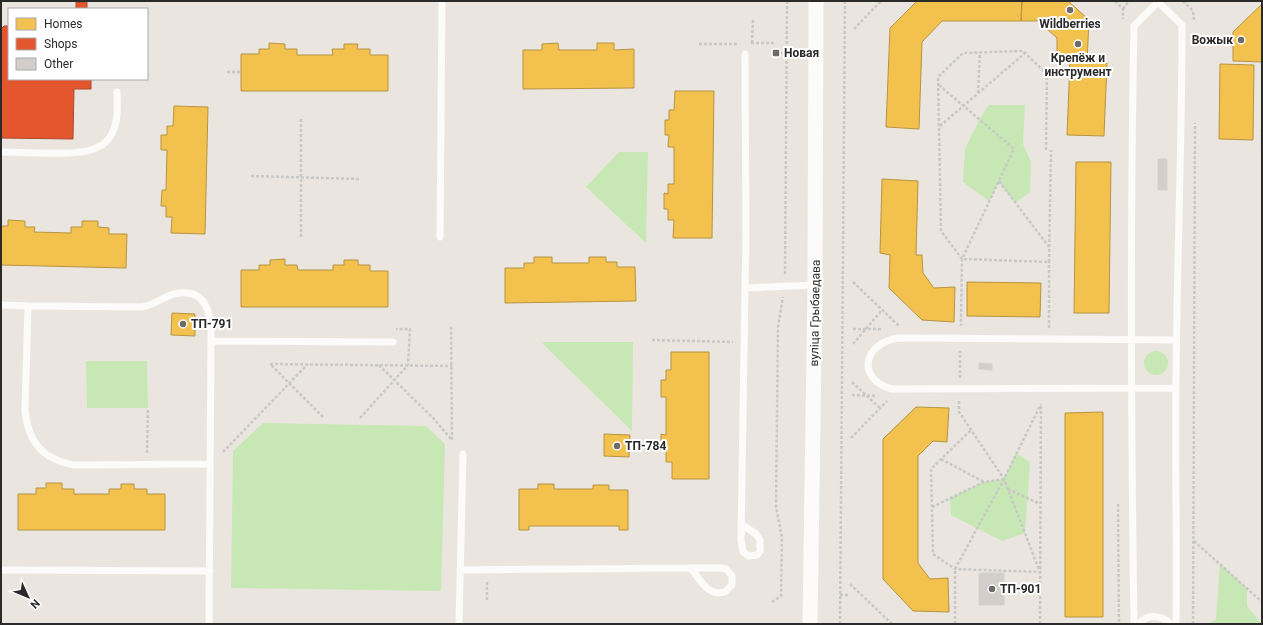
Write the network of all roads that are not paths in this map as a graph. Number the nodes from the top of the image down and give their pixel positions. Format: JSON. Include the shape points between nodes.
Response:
{"nodes":[{"id":1,"x":442,"y":1,"type":"edge"},
{"id":2,"x":816,"y":1,"type":"edge"},
{"id":3,"x":1159,"y":2,"type":"edge"},
{"id":4,"x":744,"y":54,"type":"dead end"},
{"id":5,"x":117,"y":92,"type":"dead end"},
{"id":6,"x":1,"y":152,"type":"edge"},
{"id":7,"x":440,"y":237,"type":"dead end"},
{"id":8,"x":815,"y":285,"type":"junction"},
{"id":9,"x":744,"y":288,"type":"junction"},
{"id":10,"x":1,"y":305,"type":"edge"},
{"id":11,"x":28,"y":306,"type":"junction"},
{"id":12,"x":1176,"y":340,"type":"junction"},
{"id":13,"x":211,"y":341,"type":"junction"},
{"id":14,"x":1131,"y":341,"type":"junction"},
{"id":15,"x":393,"y":342,"type":"dead end"},
{"id":16,"x":1176,"y":388,"type":"junction"},
{"id":17,"x":1131,"y":389,"type":"junction"},
{"id":18,"x":463,"y":454,"type":"dead end"},
{"id":19,"x":210,"y":464,"type":"junction"},
{"id":20,"x":742,"y":524,"type":"dead end"},
{"id":21,"x":691,"y":568,"type":"junction"},
{"id":22,"x":1,"y":570,"type":"edge"},
{"id":23,"x":460,"y":570,"type":"junction"},
{"id":24,"x":210,"y":571,"type":"junction"},
{"id":25,"x":208,"y":624,"type":"edge"},
{"id":26,"x":459,"y":624,"type":"edge"},
{"id":27,"x":810,"y":624,"type":"edge"},
{"id":28,"x":1134,"y":624,"type":"edge"},
{"id":29,"x":1138,"y":624,"type":"edge"},
{"id":30,"x":1171,"y":624,"type":"edge"},
{"id":31,"x":1176,"y":624,"type":"edge"}],
"edges":[{"from":1,"to":7,"type":"lane"},
{"from":2,"to":8,"type":"street","name":"вуліца Грыбаедава"},
{"from":3,"to":12,"type":"lane","via":[[1182,26],[1182,139]]},
{"from":3,"to":14,"type":"lane","via":[[1134,26]]},
{"from":4,"to":9,"type":"lane"},
{"from":5,"to":6,"type":"lane","via":[[114,130],[96,149],[78,152]]},
{"from":8,"to":9,"type":"lane"},
{"from":8,"to":27,"type":"street","name":"вуліца Грыбаедава"},
{"from":9,"to":20,"type":"lane"},
{"from":10,"to":11,"type":"lane"},
{"from":11,"to":13,"type":"lane","via":[[142,307],[173,294],[188,293],[201,299],[209,310],[212,324]]},
{"from":11,"to":19,"type":"lane","via":[[25,410],[30,435],[36,444],[53,458],[74,465]]},
{"from":12,"to":14,"type":"lane"},
{"from":12,"to":16,"type":"lane"},
{"from":13,"to":15,"type":"lane"},
{"from":13,"to":19,"type":"lane"},
{"from":14,"to":17,"type":"lane"},
{"from":14,"to":17,"type":"lane","via":[[888,339],[879,343],[872,351],[868,362],[869,373],[875,381],[892,389]]},
{"from":16,"to":17,"type":"lane"},
{"from":16,"to":31,"type":"lane"},
{"from":17,"to":28,"type":"lane"},
{"from":18,"to":23,"type":"lane"},
{"from":19,"to":24,"type":"lane"},
{"from":21,"to":21,"type":"lane","via":[[726,569],[732,576],[732,585],[725,592],[715,593],[706,588]]},
{"from":21,"to":23,"type":"lane"},
{"from":22,"to":24,"type":"lane"},
{"from":23,"to":26,"type":"lane"},
{"from":24,"to":25,"type":"lane"},
{"from":29,"to":30,"type":"lane","via":[[1152,616],[1166,619]]}]}
